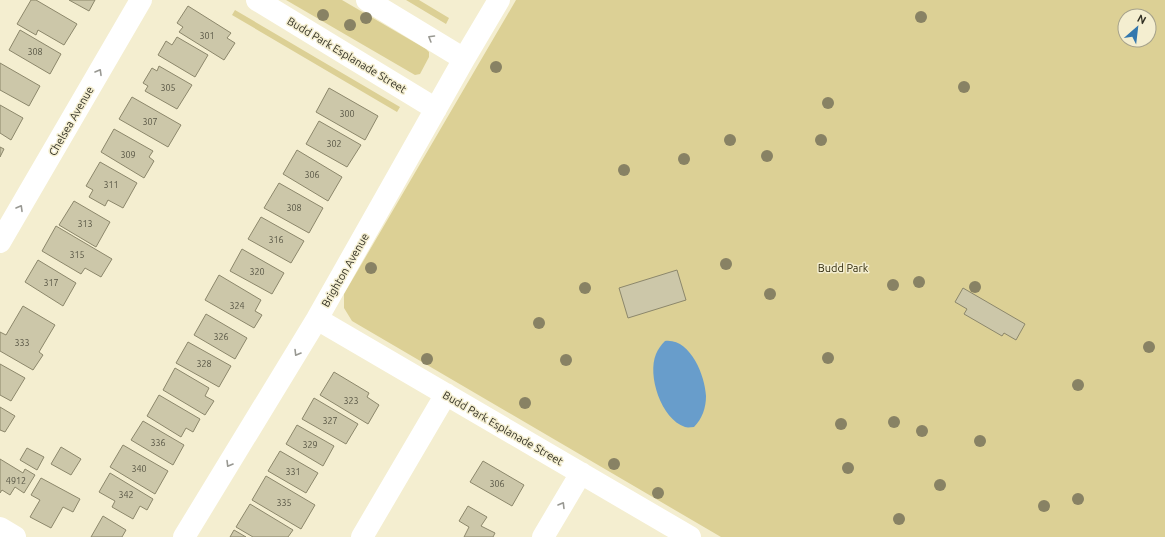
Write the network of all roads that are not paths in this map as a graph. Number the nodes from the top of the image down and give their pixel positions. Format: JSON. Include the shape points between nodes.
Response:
{"nodes":[{"id":1,"x":141,"y":0,"type":"edge"},
{"id":2,"x":257,"y":0,"type":"edge"},
{"id":3,"x":367,"y":0,"type":"edge"},
{"id":4,"x":499,"y":0,"type":"edge"},
{"id":5,"x":464,"y":58,"type":"junction"},
{"id":6,"x":436,"y":109,"type":"junction"},
{"id":7,"x":0,"y":242,"type":"edge"},
{"id":8,"x":317,"y":319,"type":"junction"},
{"id":9,"x":446,"y":394,"type":"junction"},
{"id":10,"x":581,"y":473,"type":"junction"},
{"id":11,"x":0,"y":528,"type":"edge"},
{"id":12,"x":15,"y":537,"type":"edge"},
{"id":13,"x":184,"y":537,"type":"edge"},
{"id":14,"x":362,"y":537,"type":"edge"},
{"id":15,"x":543,"y":537,"type":"edge"},
{"id":16,"x":690,"y":537,"type":"edge"}],
"edges":[{"from":7,"to":1,"type":"street","name":"Chelsea Avenue","one_way":true},
{"from":2,"to":6,"type":"street","name":"Budd Park Esplanade Street"},
{"from":5,"to":3,"type":"street","one_way":true},
{"from":4,"to":5,"type":"street","name":"Brighton Avenue"},
{"from":5,"to":6,"type":"street","name":"Brighton Avenue"},
{"from":6,"to":8,"type":"street","name":"Brighton Avenue"},
{"from":8,"to":9,"type":"street","name":"Budd Park Esplanade Street"},
{"from":8,"to":13,"type":"street","name":"Brighton Avenue","one_way":true},
{"from":9,"to":10,"type":"street","name":"Budd Park Esplanade Street"},
{"from":9,"to":14,"type":"street"},
{"from":15,"to":10,"type":"street","one_way":true},
{"from":10,"to":16,"type":"street","name":"Budd Park Esplanade Street"},
{"from":11,"to":12,"type":"street"}]}
